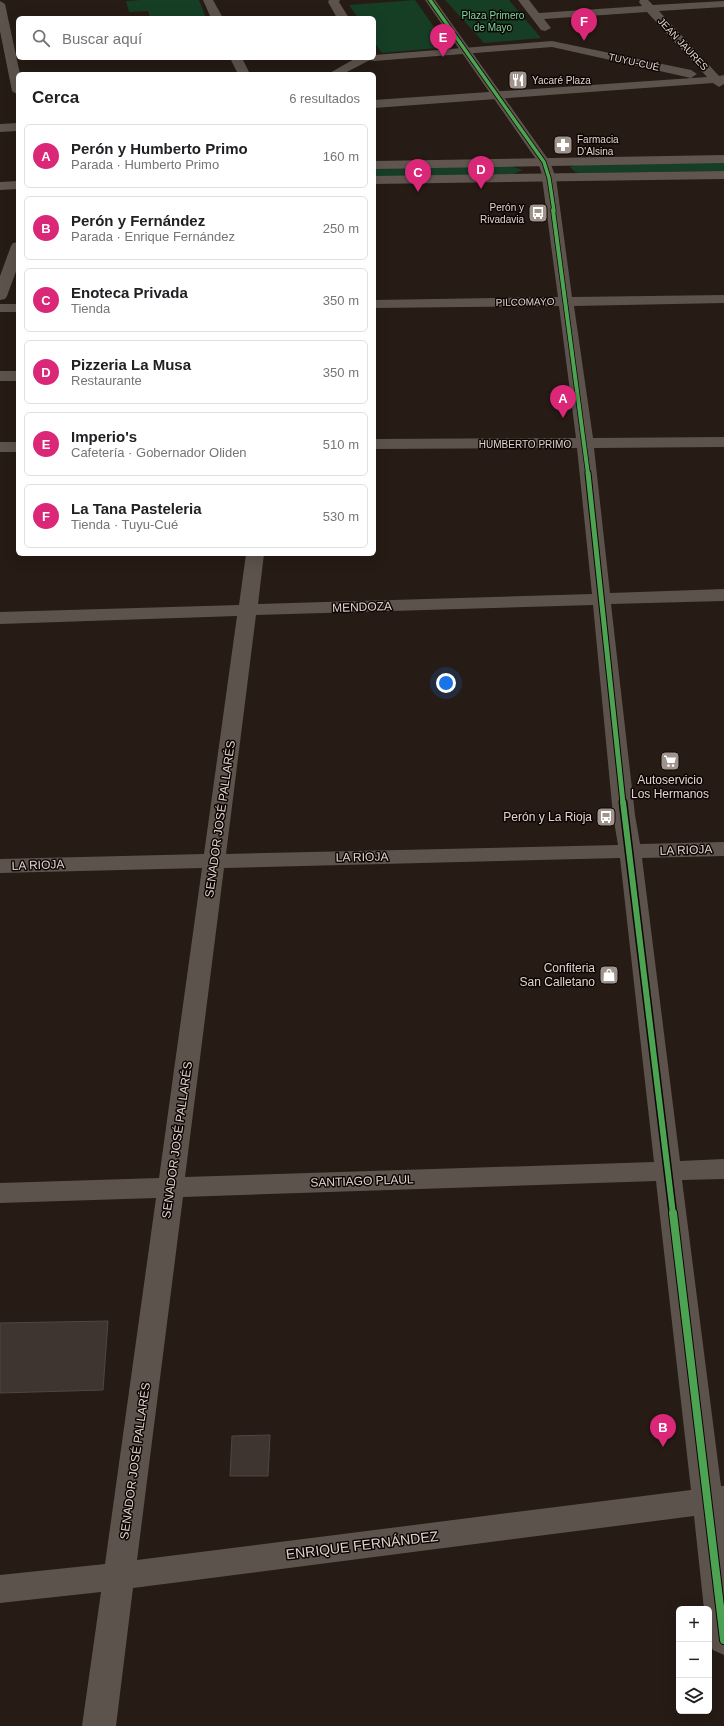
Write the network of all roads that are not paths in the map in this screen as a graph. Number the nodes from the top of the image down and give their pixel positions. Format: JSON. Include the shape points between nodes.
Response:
{"nodes":[{"id":1,"x":208,"y":0,"type":"edge"},
{"id":2,"x":335,"y":0,"type":"edge"},
{"id":3,"x":430,"y":0,"type":"edge"},
{"id":4,"x":523,"y":0,"type":"edge"},
{"id":5,"x":642,"y":0,"type":"edge"},
{"id":6,"x":0,"y":4,"type":"edge"},
{"id":7,"x":724,"y":4,"type":"edge"},
{"id":8,"x":651,"y":9,"type":"junction"},
{"id":9,"x":216,"y":16,"type":"edge"},
{"id":10,"x":341,"y":16,"type":"edge"},
{"id":11,"x":537,"y":16,"type":"junction"},
{"id":12,"x":552,"y":44,"type":"junction"},
{"id":13,"x":9,"y":50,"type":"edge"},
{"id":14,"x":466,"y":51,"type":"junction"},
{"id":15,"x":376,"y":58,"type":"edge"},
{"id":16,"x":237,"y":60,"type":"edge"},
{"id":17,"x":360,"y":60,"type":"edge"},
{"id":18,"x":243,"y":72,"type":"edge"},
{"id":19,"x":338,"y":72,"type":"edge"},
{"id":20,"x":16,"y":82,"type":"edge"},
{"id":21,"x":721,"y":82,"type":"edge"},
{"id":22,"x":498,"y":95,"type":"junction"},
{"id":23,"x":376,"y":104,"type":"edge"},
{"id":24,"x":16,"y":127,"type":"edge"},
{"id":25,"x":0,"y":128,"type":"edge"},
{"id":26,"x":724,"y":159,"type":"edge"},
{"id":27,"x":376,"y":165,"type":"edge"},
{"id":28,"x":547,"y":170,"type":"junction"},
{"id":29,"x":724,"y":175,"type":"edge"},
{"id":30,"x":376,"y":180,"type":"edge"},
{"id":31,"x":16,"y":185,"type":"edge"},
{"id":32,"x":0,"y":186,"type":"edge"},
{"id":33,"x":16,"y":252,"type":"edge"},
{"id":34,"x":0,"y":296,"type":"edge"},
{"id":35,"x":724,"y":299,"type":"edge"},
{"id":36,"x":565,"y":301,"type":"junction"},
{"id":37,"x":376,"y":304,"type":"edge"},
{"id":38,"x":0,"y":308,"type":"edge"},
{"id":39,"x":16,"y":308,"type":"edge"},
{"id":40,"x":0,"y":376,"type":"edge"},
{"id":41,"x":16,"y":376,"type":"edge"},
{"id":42,"x":724,"y":442,"type":"edge"},
{"id":43,"x":376,"y":444,"type":"edge"},
{"id":44,"x":585,"y":444,"type":"junction"},
{"id":45,"x":0,"y":447,"type":"edge"},
{"id":46,"x":16,"y":447,"type":"edge"},
{"id":47,"x":255,"y":556,"type":"edge"},
{"id":48,"x":724,"y":596,"type":"edge"},
{"id":49,"x":602,"y":599,"type":"junction"},
{"id":50,"x":249,"y":610,"type":"junction"},
{"id":51,"x":0,"y":618,"type":"edge"},
{"id":52,"x":724,"y":849,"type":"edge"},
{"id":53,"x":630,"y":852,"type":"junction"},
{"id":54,"x":214,"y":860,"type":"junction"},
{"id":55,"x":0,"y":866,"type":"edge"},
{"id":56,"x":724,"y":1169,"type":"edge"},
{"id":57,"x":669,"y":1171,"type":"junction"},
{"id":58,"x":171,"y":1187,"type":"junction"},
{"id":59,"x":0,"y":1193,"type":"edge"},
{"id":60,"x":716,"y":1500,"type":"edge"},
{"id":61,"x":120,"y":1576,"type":"junction"},
{"id":62,"x":0,"y":1589,"type":"edge"},
{"id":63,"x":724,"y":1640,"type":"edge"},
{"id":64,"x":99,"y":1726,"type":"edge"}],
"edges":[{"from":1,"to":9,"type":"street"},
{"from":2,"to":10,"type":"street"},
{"from":3,"to":14,"type":"street"},
{"from":4,"to":11,"type":"street"},
{"from":5,"to":8,"type":"street","name":"JEAN JAURES"},
{"from":6,"to":13,"type":"street"},
{"from":7,"to":8,"type":"street"},
{"from":8,"to":11,"type":"street"},
{"from":8,"to":21,"type":"street","name":"JEAN JAURES"},
{"from":11,"to":12,"type":"street","via":[[554,42]]},
{"from":12,"to":14,"type":"street","name":"TUYU-CUÉ"},
{"from":12,"to":21,"type":"street","name":"TUYU-CUÉ"},
{"from":13,"to":20,"type":"street"},
{"from":14,"to":15,"type":"street","name":"TUYU-CUÉ"},
{"from":14,"to":22,"type":"street"},
{"from":16,"to":18,"type":"street"},
{"from":17,"to":19,"type":"street"},
{"from":21,"to":22,"type":"street"},
{"from":22,"to":23,"type":"street"},
{"from":22,"to":28,"type":"street"},
{"from":24,"to":25,"type":"street"},
{"from":26,"to":28,"type":"main road"},
{"from":27,"to":28,"type":"main road"},
{"from":28,"to":29,"type":"main road"},
{"from":28,"to":30,"type":"main road"},
{"from":28,"to":36,"type":"street"},
{"from":31,"to":32,"type":"main road"},
{"from":33,"to":34,"type":"street"},
{"from":35,"to":36,"type":"street","name":"PILCOMAYO"},
{"from":36,"to":37,"type":"street","name":"PILCOMAYO"},
{"from":36,"to":44,"type":"street"},
{"from":38,"to":39,"type":"street"},
{"from":40,"to":41,"type":"street"},
{"from":42,"to":44,"type":"street","name":"HUMBERTO PRIMO"},
{"from":43,"to":44,"type":"street","name":"HUMBERTO PRIMO"},
{"from":44,"to":49,"type":"street"},
{"from":45,"to":46,"type":"street"},
{"from":47,"to":50,"type":"street","name":"SENADOR JOSÉ PALLARÉS"},
{"from":48,"to":49,"type":"street","name":"MENDOZA"},
{"from":49,"to":50,"type":"street","name":"MENDOZA"},
{"from":49,"to":53,"type":"street"},
{"from":50,"to":51,"type":"street","name":"MENDOZA"},
{"from":50,"to":54,"type":"street","name":"SENADOR JOSÉ PALLARÉS"},
{"from":52,"to":53,"type":"street","name":"LA RIOJA"},
{"from":53,"to":54,"type":"street","name":"LA RIOJA"},
{"from":53,"to":57,"type":"street"},
{"from":54,"to":55,"type":"street","name":"LA RIOJA"},
{"from":54,"to":58,"type":"street","name":"SENADOR JOSÉ PALLARÉS"},
{"from":56,"to":57,"type":"street","name":"SANTIAGO PLAUL"},
{"from":57,"to":58,"type":"street","name":"SANTIAGO PLAUL"},
{"from":57,"to":60,"type":"street"},
{"from":58,"to":59,"type":"street","name":"SANTIAGO PLAUL"},
{"from":58,"to":61,"type":"street","name":"SENADOR JOSÉ PALLARÉS"},
{"from":60,"to":61,"type":"street","name":"ENRIQUE FERNÁNDEZ"},
{"from":60,"to":63,"type":"street"},
{"from":61,"to":62,"type":"street","name":"ENRIQUE FERNÁNDEZ"},
{"from":61,"to":64,"type":"street","name":"SENADOR JOSÉ PALLARÉS"}]}
